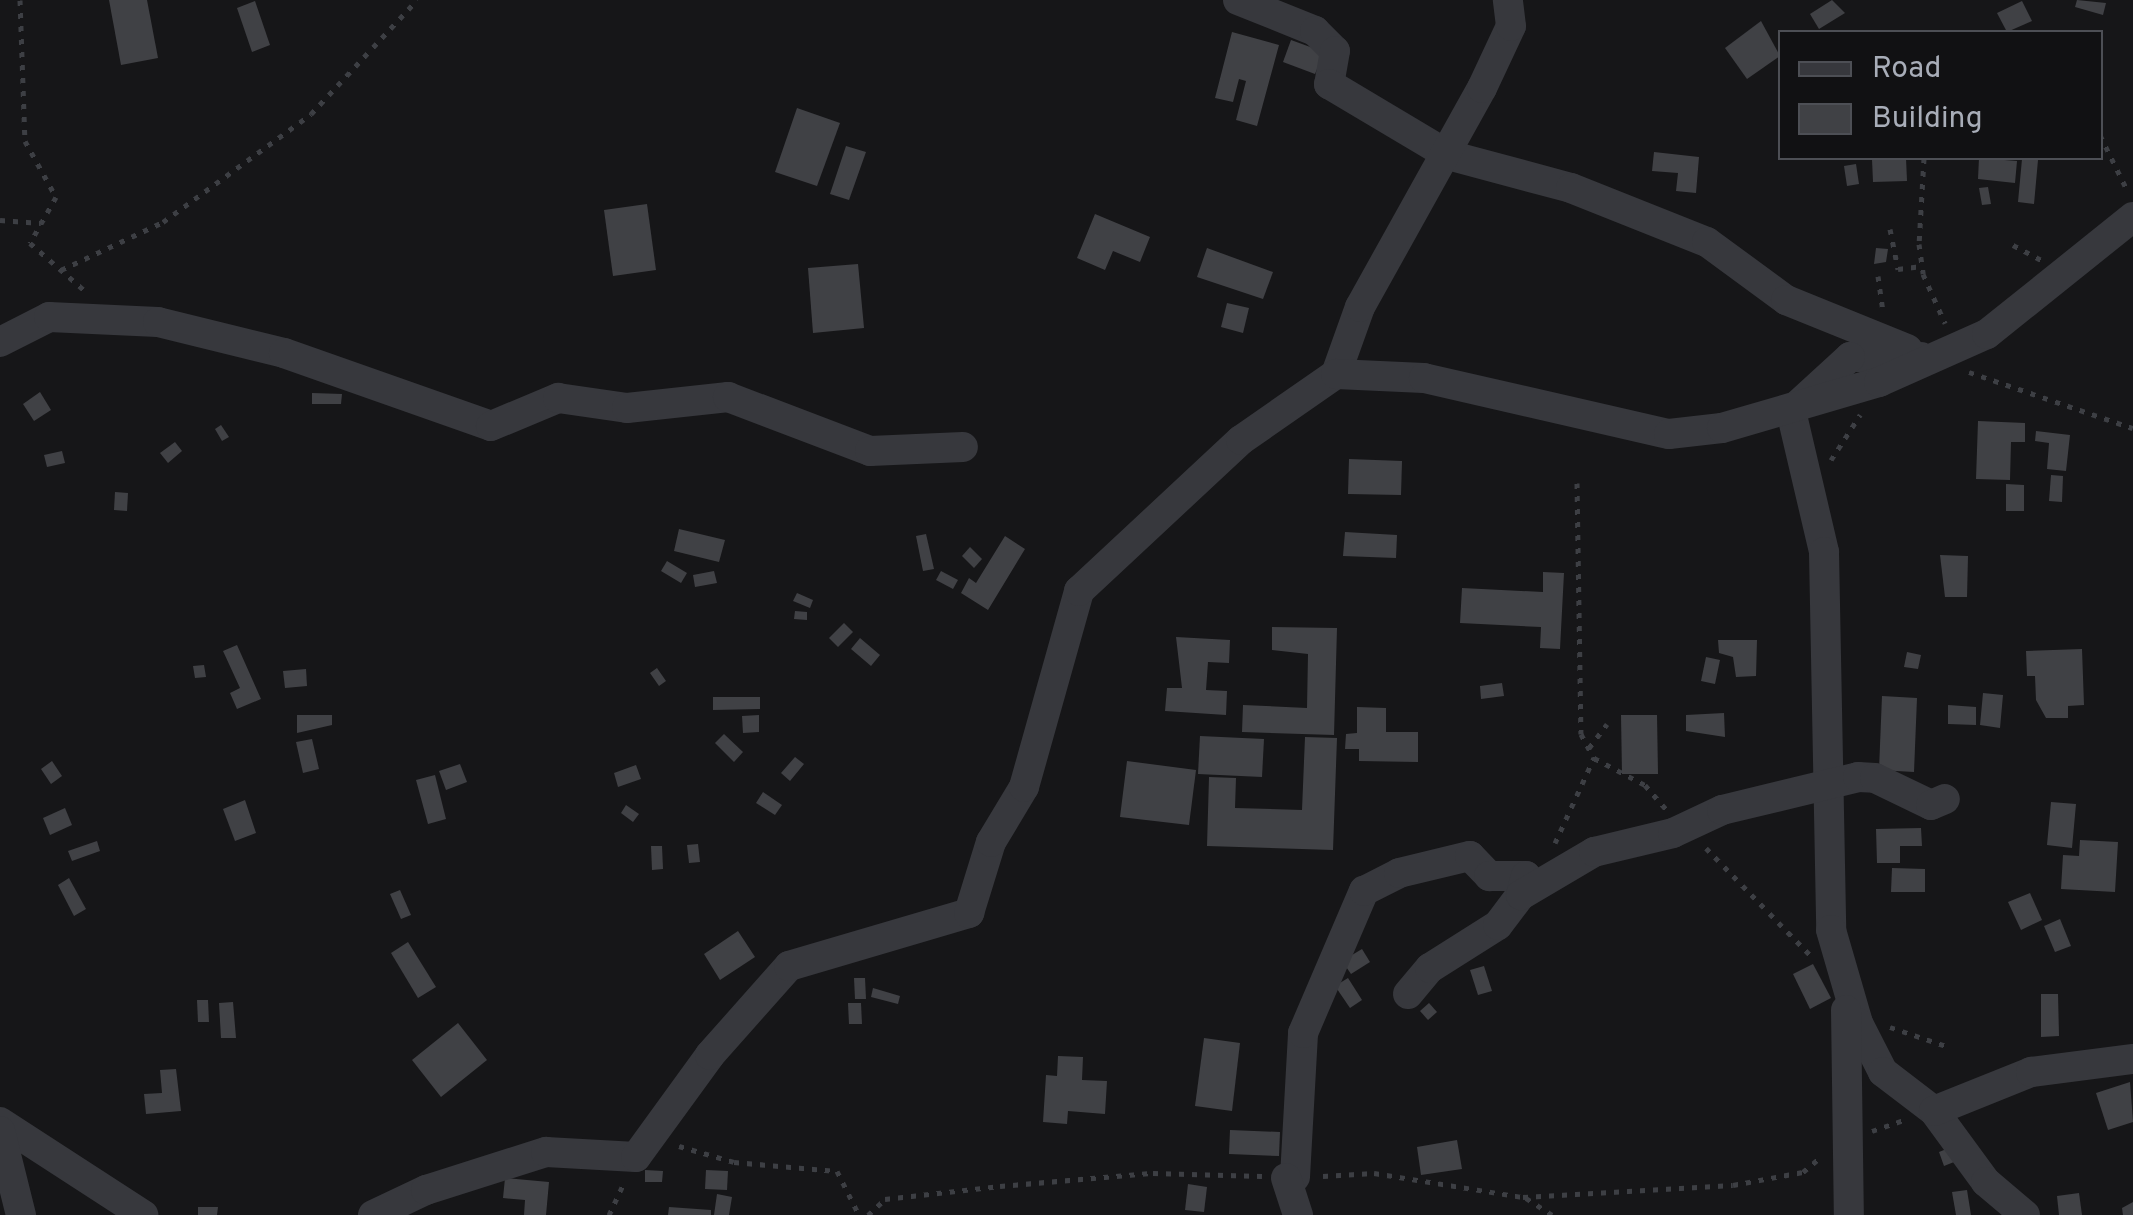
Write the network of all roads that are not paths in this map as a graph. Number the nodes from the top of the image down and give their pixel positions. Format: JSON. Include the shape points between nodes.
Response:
{"nodes":[{"id":1,"x":1238,"y":0,"type":"edge"},
{"id":2,"x":1508,"y":0,"type":"edge"},
{"id":3,"x":1448,"y":155,"type":"junction"},
{"id":4,"x":2133,"y":213,"type":"edge"},
{"id":5,"x":0,"y":342,"type":"edge"},
{"id":6,"x":1931,"y":356,"type":"junction"},
{"id":7,"x":1336,"y":374,"type":"junction"},
{"id":8,"x":1791,"y":411,"type":"junction"},
{"id":9,"x":964,"y":447,"type":"dead end"},
{"id":10,"x":1828,"y":786,"type":"junction"},
{"id":11,"x":1945,"y":799,"type":"dead end"},
{"id":12,"x":1532,"y":887,"type":"junction"},
{"id":13,"x":1408,"y":994,"type":"dead end"},
{"id":14,"x":1847,"y":994,"type":"junction"},
{"id":15,"x":2133,"y":1059,"type":"edge"},
{"id":16,"x":1934,"y":1111,"type":"junction"},
{"id":17,"x":0,"y":1122,"type":"edge"},
{"id":18,"x":0,"y":1131,"type":"edge"},
{"id":19,"x":21,"y":1215,"type":"edge"},
{"id":20,"x":143,"y":1215,"type":"edge"},
{"id":21,"x":373,"y":1215,"type":"edge"},
{"id":22,"x":1298,"y":1215,"type":"edge"},
{"id":23,"x":1848,"y":1215,"type":"edge"},
{"id":24,"x":2025,"y":1215,"type":"edge"}],
"edges":[{"from":1,"to":3,"type":"street","via":[[1316,31],[1335,51],[1329,84]]},
{"from":2,"to":3,"type":"street","via":[[1510,26]]},
{"from":3,"to":6,"type":"street","via":[[1572,188],[1707,242],[1786,300]]},
{"from":3,"to":7,"type":"street","via":[[1360,307]]},
{"from":4,"to":6,"type":"street","via":[[1987,334]]},
{"from":5,"to":9,"type":"street","via":[[49,317],[158,322],[284,353],[491,426],[558,398],[627,408],[728,397],[870,451]]},
{"from":6,"to":8,"type":"street","via":[[1879,382]]},
{"from":6,"to":8,"type":"street","via":[[1850,357]]},
{"from":7,"to":8,"type":"street","via":[[1424,378],[1669,434]]},
{"from":7,"to":21,"type":"street","via":[[1241,440],[1080,591],[1024,786],[991,842],[970,913],[789,966],[710,1055],[636,1157],[546,1152]]},
{"from":8,"to":10,"type":"street","via":[[1824,552]]},
{"from":10,"to":11,"type":"street","via":[[1876,778],[1930,805]]},
{"from":10,"to":12,"type":"street","via":[[1722,810],[1594,852]]},
{"from":10,"to":14,"type":"street","via":[[1831,930]]},
{"from":12,"to":13,"type":"street","via":[[1498,925],[1430,968]]},
{"from":12,"to":22,"type":"street","via":[[1526,876],[1489,876],[1470,856],[1399,873],[1364,891],[1303,1033],[1290,1177]]},
{"from":14,"to":16,"type":"street","via":[[1883,1072]]},
{"from":14,"to":23,"type":"street"},
{"from":15,"to":16,"type":"street","via":[[2031,1072]]},
{"from":16,"to":24,"type":"street","via":[[1986,1182]]},
{"from":17,"to":20,"type":"street"},
{"from":18,"to":19,"type":"street"}]}
